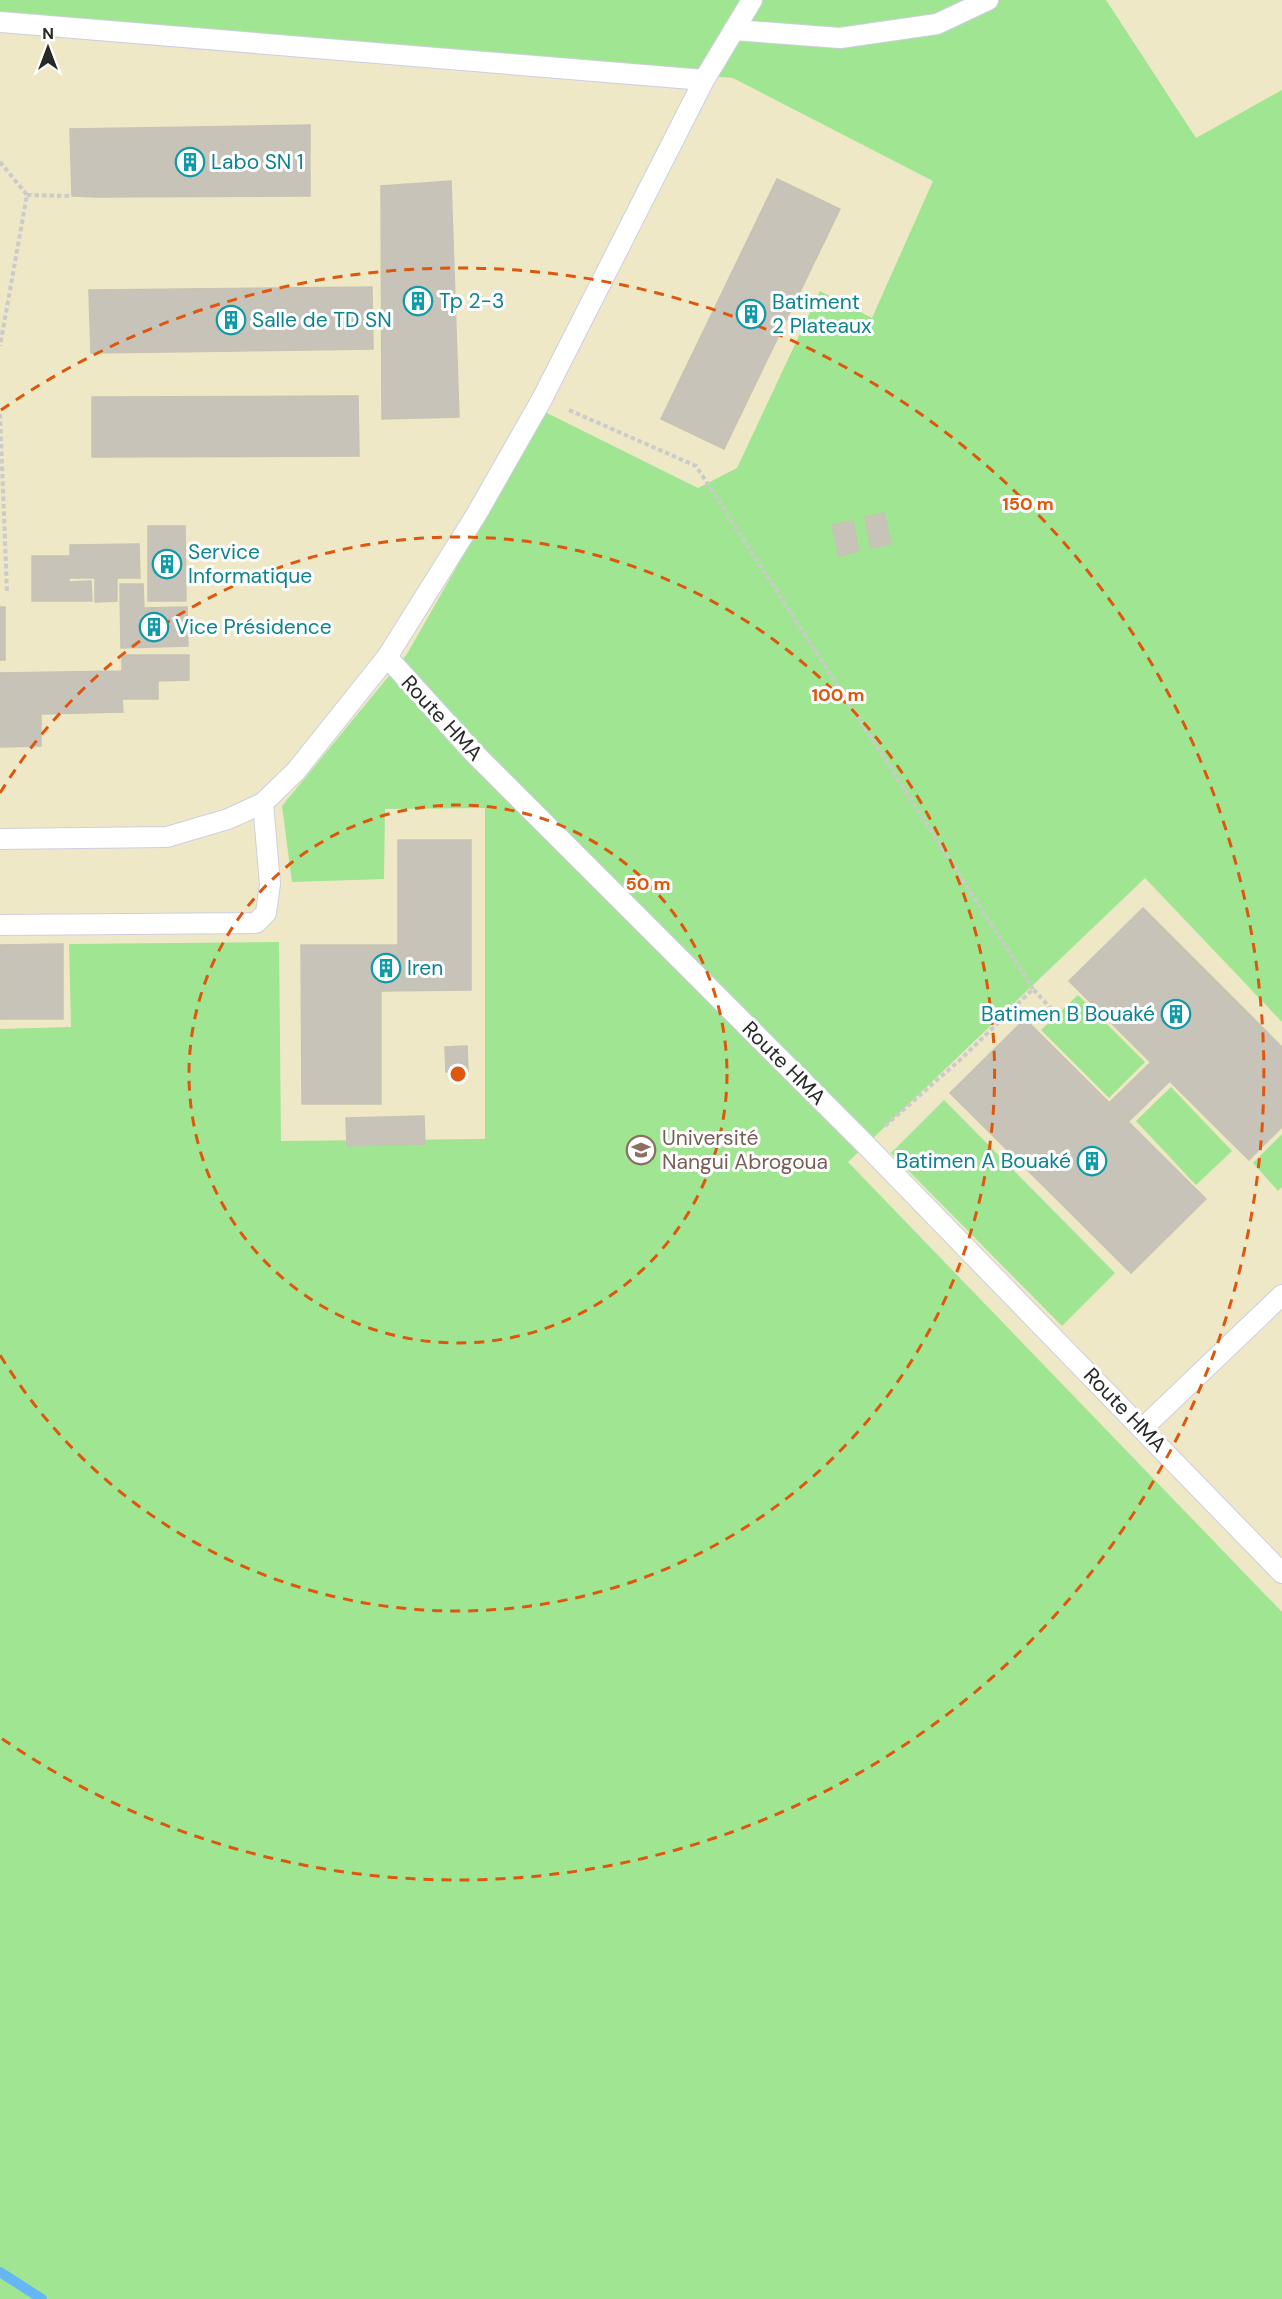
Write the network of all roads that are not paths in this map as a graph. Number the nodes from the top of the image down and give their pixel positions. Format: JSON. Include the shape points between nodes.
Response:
{"nodes":[{"id":1,"x":752,"y":0,"type":"edge"},
{"id":2,"x":988,"y":0,"type":"edge"},
{"id":3,"x":0,"y":22,"type":"edge"},
{"id":4,"x":734,"y":30,"type":"junction"},
{"id":5,"x":704,"y":80,"type":"junction"},
{"id":6,"x":387,"y":657,"type":"junction"},
{"id":7,"x":263,"y":803,"type":"junction"},
{"id":8,"x":0,"y":839,"type":"edge"},
{"id":9,"x":0,"y":925,"type":"edge"},
{"id":10,"x":1282,"y":1295,"type":"edge"},
{"id":11,"x":1143,"y":1428,"type":"junction"},
{"id":12,"x":1282,"y":1573,"type":"edge"}],
"edges":[{"from":1,"to":4,"type":"lane"},
{"from":2,"to":4,"type":"lane","via":[[937,24],[840,38]]},
{"from":3,"to":5,"type":"lane"},
{"from":4,"to":5,"type":"lane"},
{"from":5,"to":6,"type":"lane","via":[[542,399],[476,515]]},
{"from":6,"to":7,"type":"lane","via":[[296,771]]},
{"from":6,"to":11,"type":"lane","name":"Route HMA","via":[[474,753]]},
{"from":7,"to":8,"type":"lane","via":[[228,819],[167,837]]},
{"from":7,"to":9,"type":"lane","via":[[270,884],[266,913],[256,923]]},
{"from":10,"to":11,"type":"lane"},
{"from":11,"to":12,"type":"lane","name":"Route HMA"}]}
